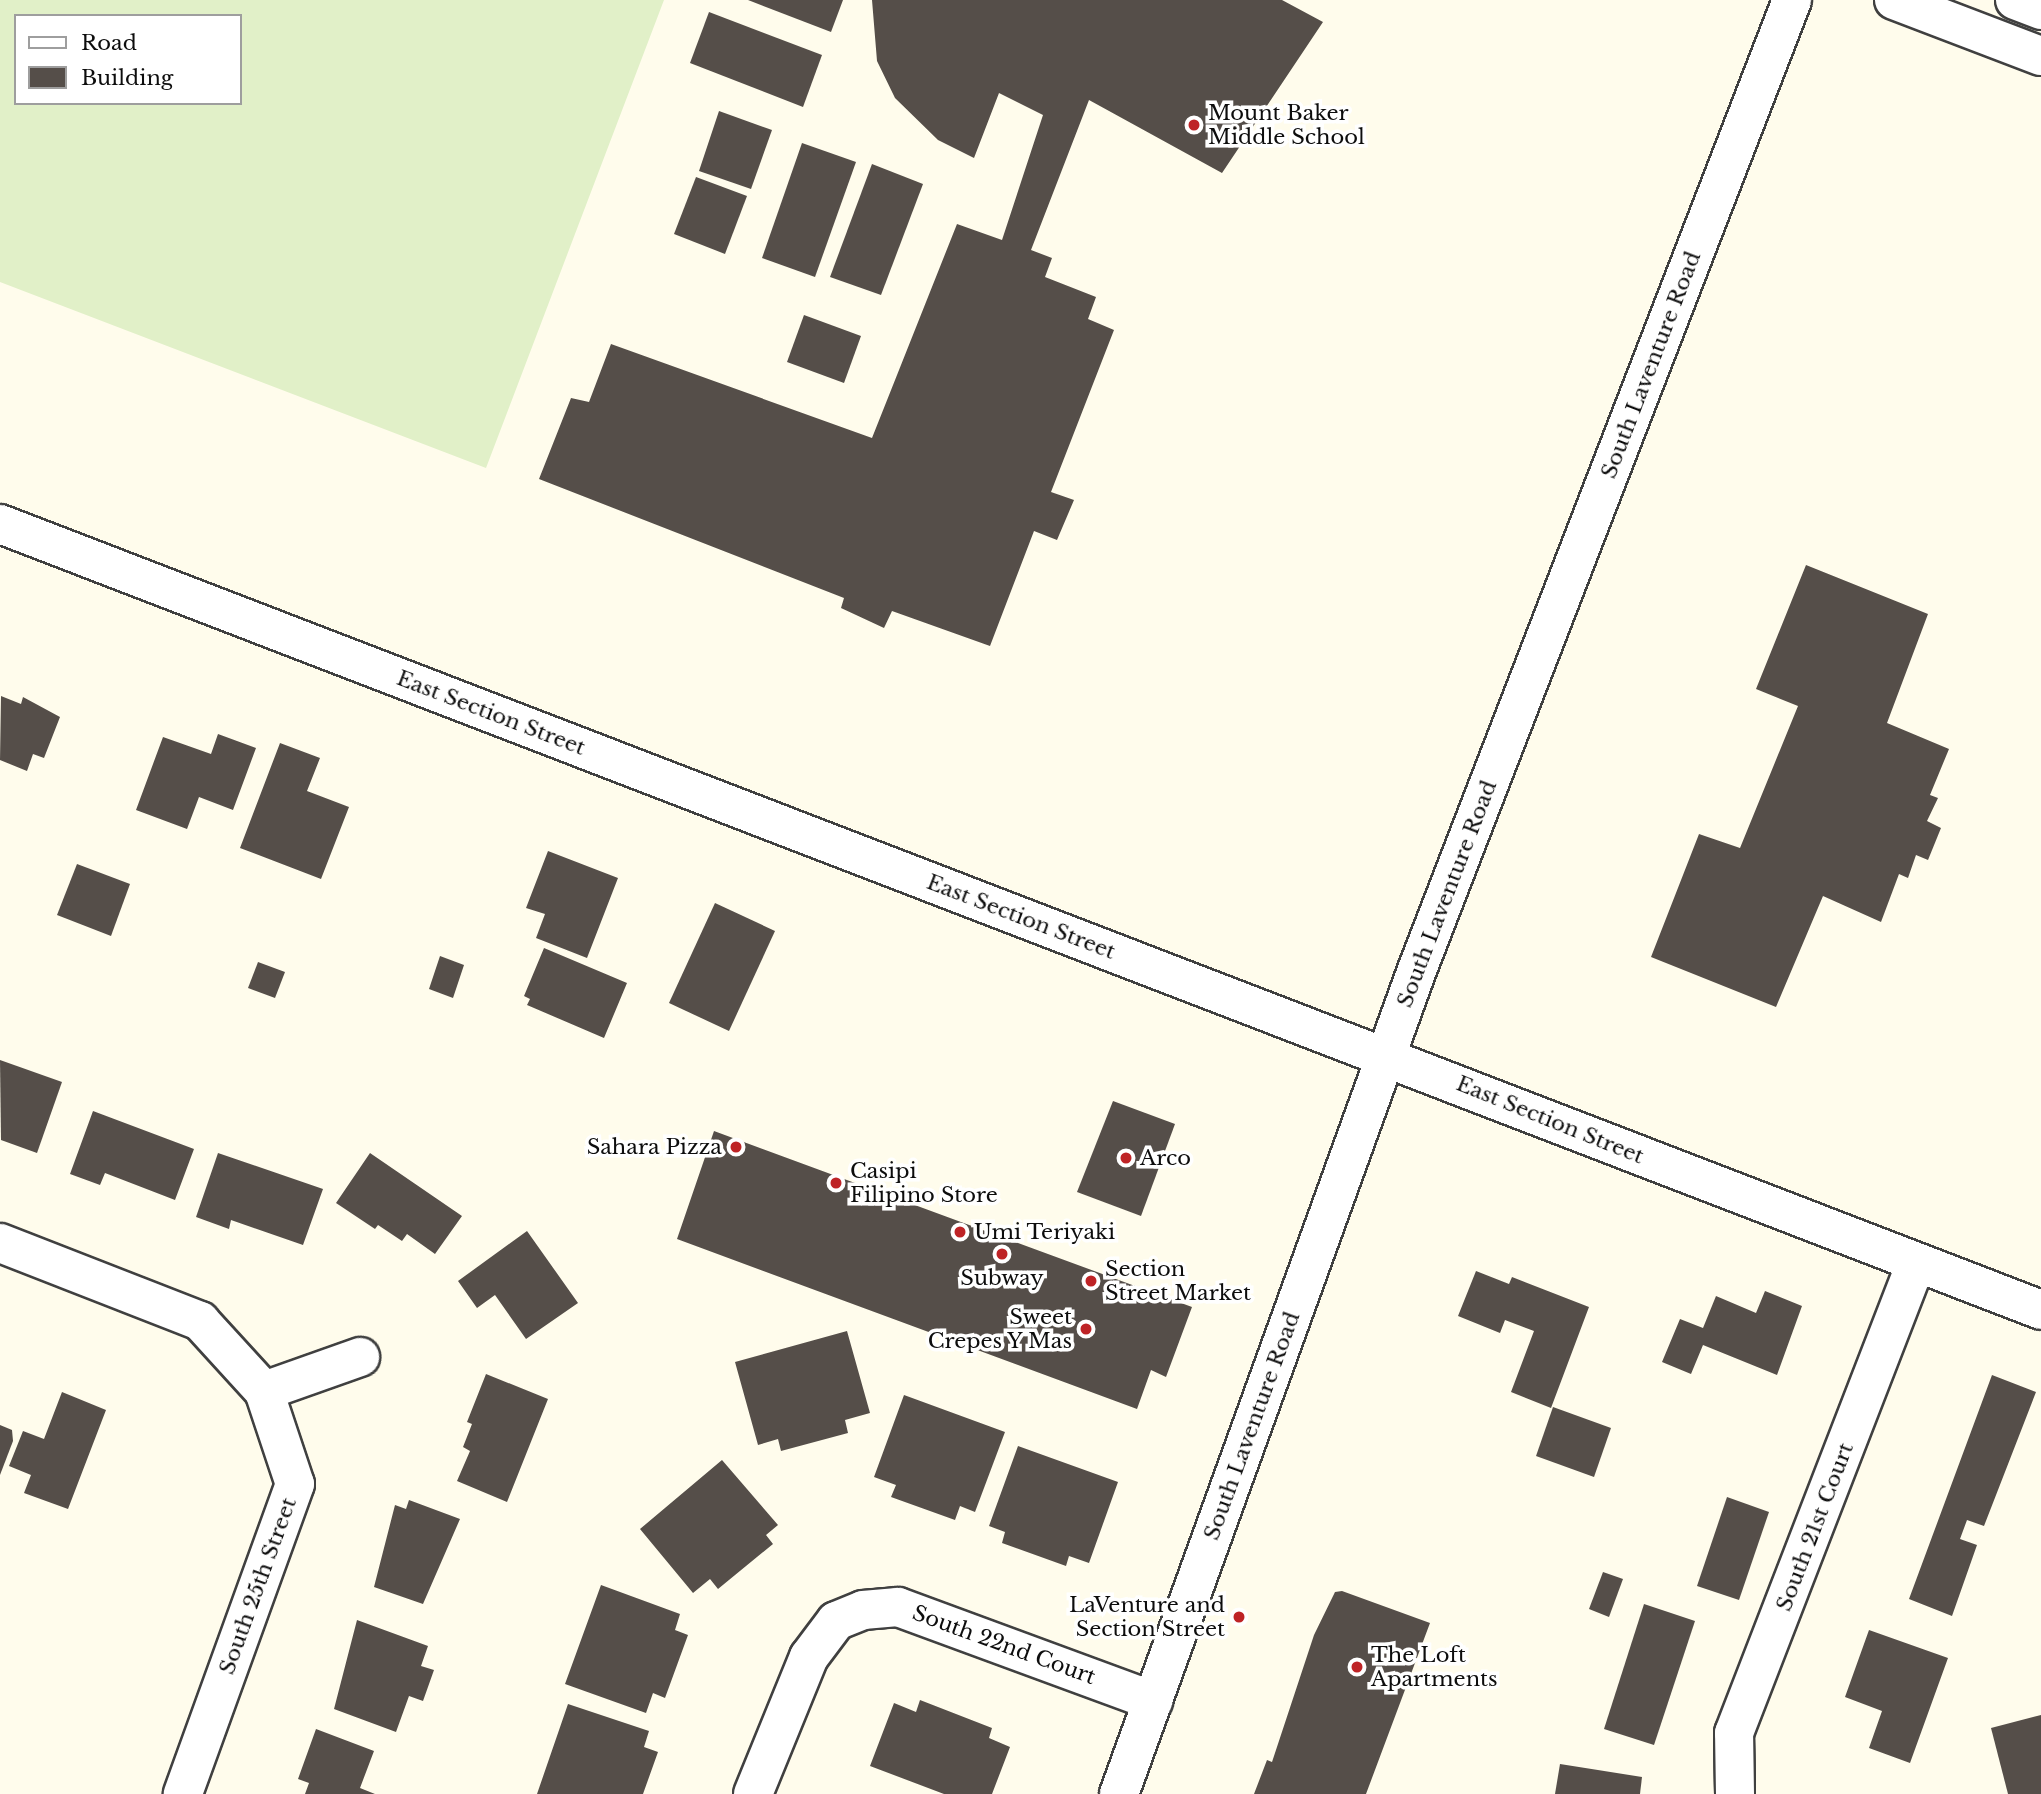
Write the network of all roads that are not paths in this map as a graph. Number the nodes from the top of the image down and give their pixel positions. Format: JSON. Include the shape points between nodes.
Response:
{"nodes":[{"id":1,"x":1791,"y":0,"type":"edge"},
{"id":2,"x":1894,"y":0,"type":"edge"},
{"id":3,"x":2015,"y":0,"type":"edge"},
{"id":4,"x":2041,"y":10,"type":"edge"},
{"id":5,"x":2041,"y":56,"type":"edge"},
{"id":6,"x":0,"y":524,"type":"edge"},
{"id":7,"x":1386,"y":1056,"type":"junction"},
{"id":8,"x":0,"y":1242,"type":"edge"},
{"id":9,"x":1916,"y":1263,"type":"junction"},
{"id":10,"x":2041,"y":1310,"type":"edge"},
{"id":11,"x":360,"y":1357,"type":"dead end"},
{"id":12,"x":264,"y":1391,"type":"junction"},
{"id":13,"x":1153,"y":1701,"type":"junction"},
{"id":14,"x":183,"y":1794,"type":"edge"},
{"id":15,"x":753,"y":1794,"type":"edge"},
{"id":16,"x":1119,"y":1794,"type":"edge"},
{"id":17,"x":1735,"y":1794,"type":"edge"}],
"edges":[{"from":1,"to":7,"type":"street","name":"South Laventure Road"},
{"from":2,"to":5,"type":"street"},
{"from":3,"to":4,"type":"street"},
{"from":6,"to":7,"type":"street","name":"East Section Street"},
{"from":7,"to":9,"type":"street","name":"East Section Street"},
{"from":7,"to":13,"type":"street","name":"South Laventure Road"},
{"from":8,"to":12,"type":"street","name":"South 25th Street","via":[[200,1321]]},
{"from":9,"to":10,"type":"street","name":"East Section Street"},
{"from":9,"to":17,"type":"street","name":"South 21st Court","via":[[1734,1733]]},
{"from":11,"to":12,"type":"street"},
{"from":12,"to":14,"type":"street","name":"South 25th Street","via":[[295,1484]]},
{"from":13,"to":15,"type":"street","name":"South 22nd Court","via":[[898,1606],[863,1610],[836,1622],[809,1657]]},
{"from":13,"to":16,"type":"street","name":"South Laventure Road"}]}
